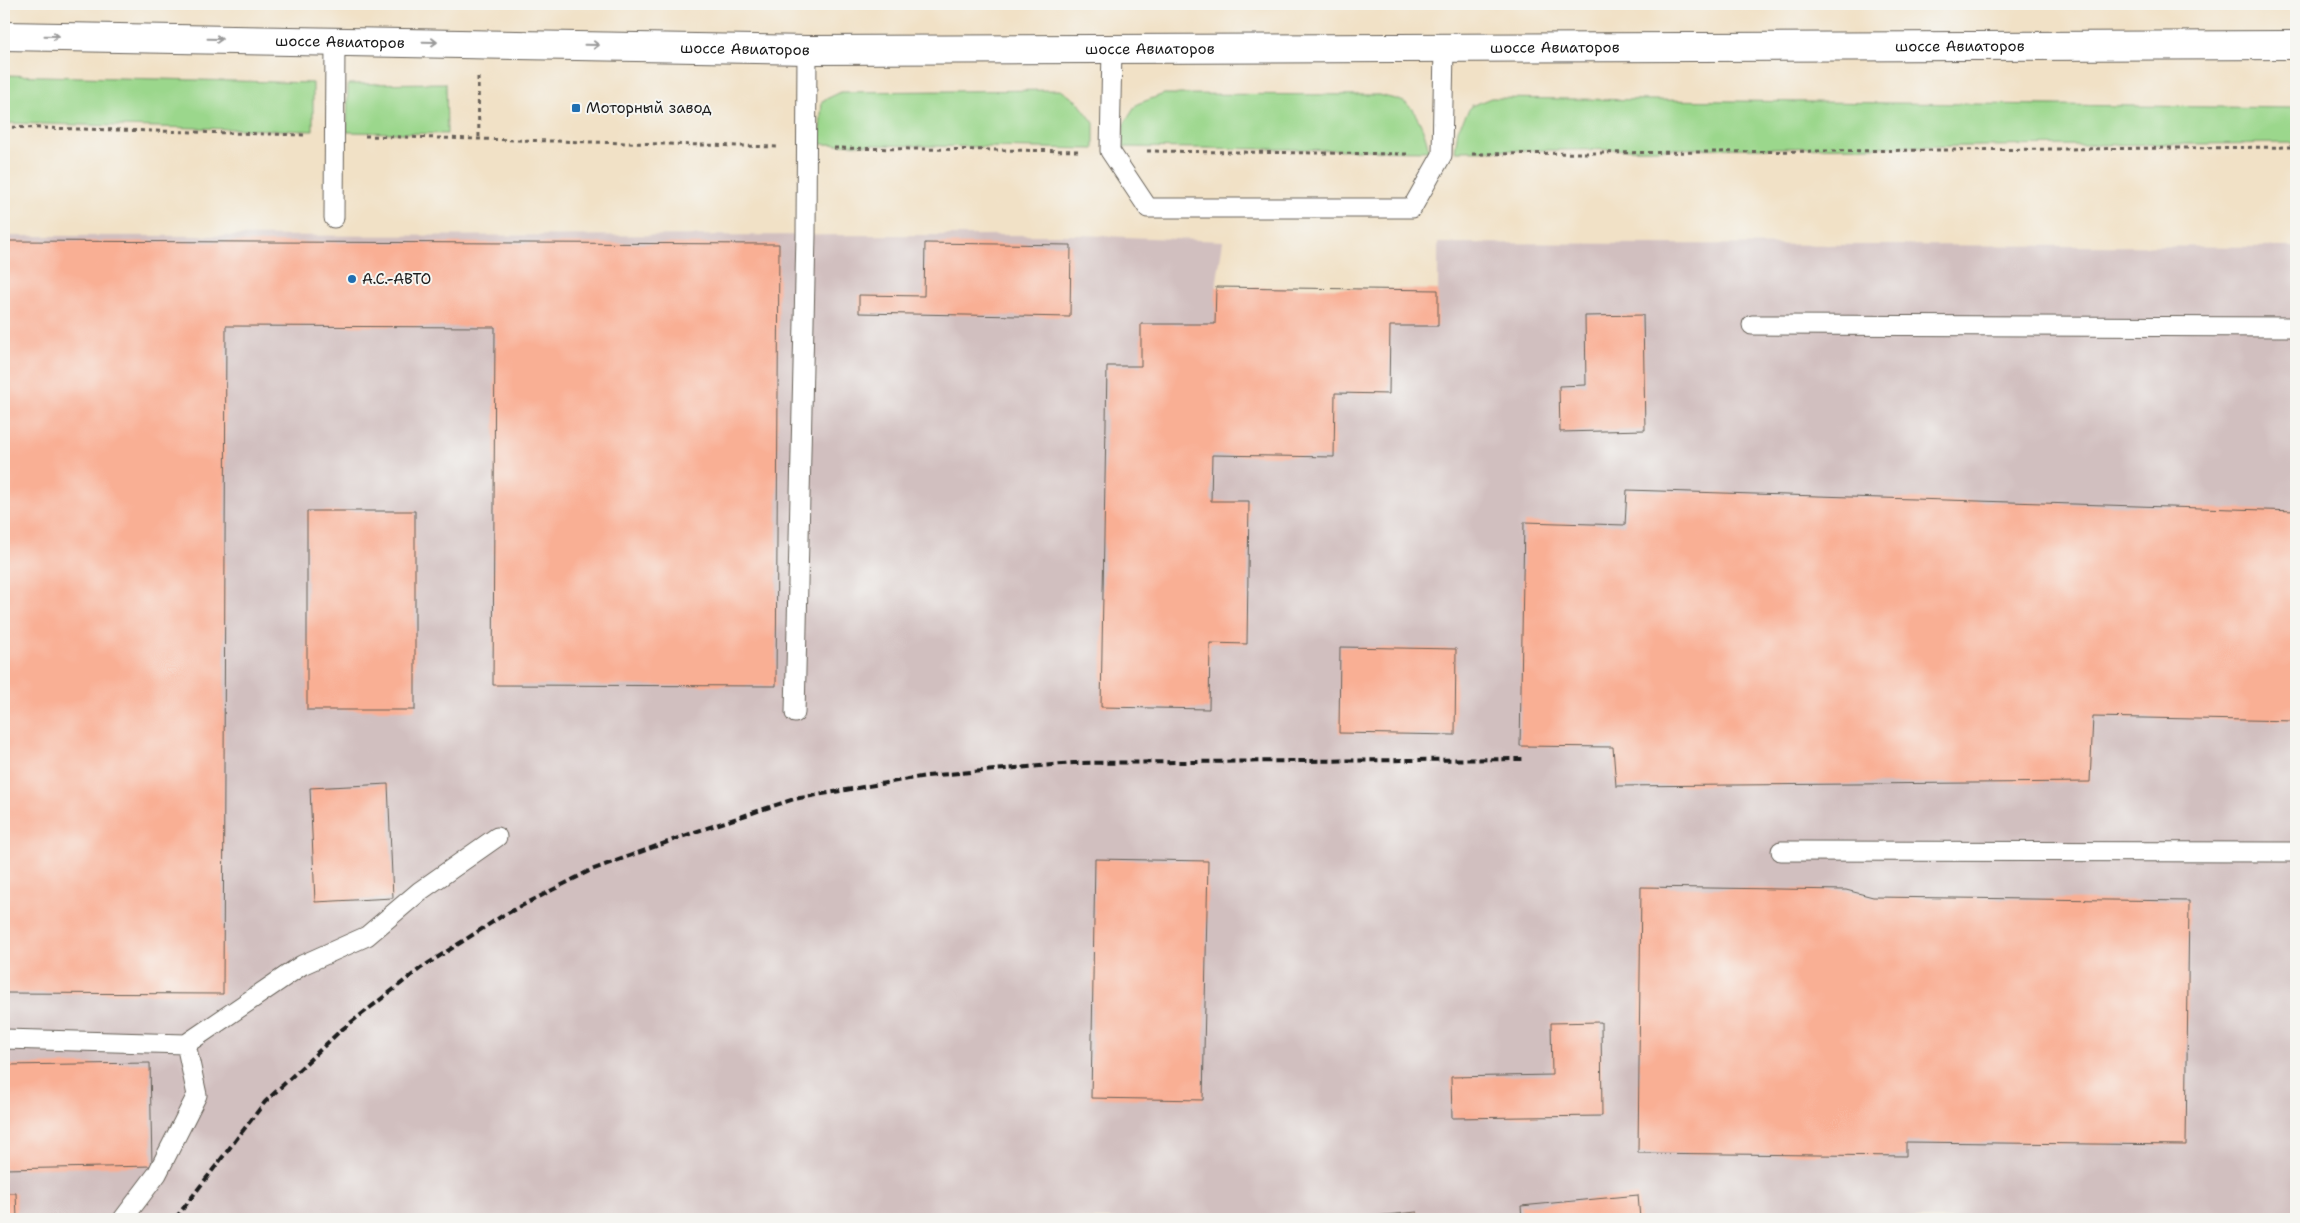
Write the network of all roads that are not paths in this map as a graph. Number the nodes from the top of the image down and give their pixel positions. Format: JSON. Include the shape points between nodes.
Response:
{"nodes":[{"id":1,"x":4,"y":36,"type":"edge"},
{"id":2,"x":335,"y":41,"type":"junction"},
{"id":3,"x":2296,"y":45,"type":"edge"},
{"id":4,"x":1444,"y":48,"type":"junction"},
{"id":5,"x":1112,"y":49,"type":"junction"},
{"id":6,"x":807,"y":50,"type":"junction"},
{"id":7,"x":334,"y":218,"type":"dead end"},
{"id":8,"x":1752,"y":325,"type":"dead end"},
{"id":9,"x":2296,"y":326,"type":"edge"},
{"id":10,"x":795,"y":713,"type":"dead end"},
{"id":11,"x":497,"y":837,"type":"dead end"},
{"id":12,"x":1781,"y":851,"type":"dead end"},
{"id":13,"x":2296,"y":852,"type":"edge"},
{"id":14,"x":4,"y":1039,"type":"edge"},
{"id":15,"x":186,"y":1044,"type":"junction"},
{"id":16,"x":123,"y":1219,"type":"edge"}],
"edges":[{"from":1,"to":2,"type":"main road","name":"шоссе Авиаторов","one_way":true},
{"from":2,"to":6,"type":"main road","name":"шоссе Авиаторов","one_way":true},
{"from":2,"to":7,"type":"lane"},
{"from":3,"to":4,"type":"main road","name":"шоссе Авиаторов"},
{"from":4,"to":5,"type":"main road","name":"шоссе Авиаторов"},
{"from":4,"to":5,"type":"lane","via":[[1442,154],[1412,208],[1148,208],[1110,151]]},
{"from":5,"to":6,"type":"main road","name":"шоссе Авиаторов"},
{"from":6,"to":10,"type":"lane"},
{"from":8,"to":9,"type":"lane"},
{"from":11,"to":15,"type":"lane","via":[[420,891],[367,936],[302,965]]},
{"from":12,"to":13,"type":"lane"},
{"from":14,"to":15,"type":"lane"},
{"from":15,"to":16,"type":"lane","via":[[197,1095],[157,1174]]}]}
